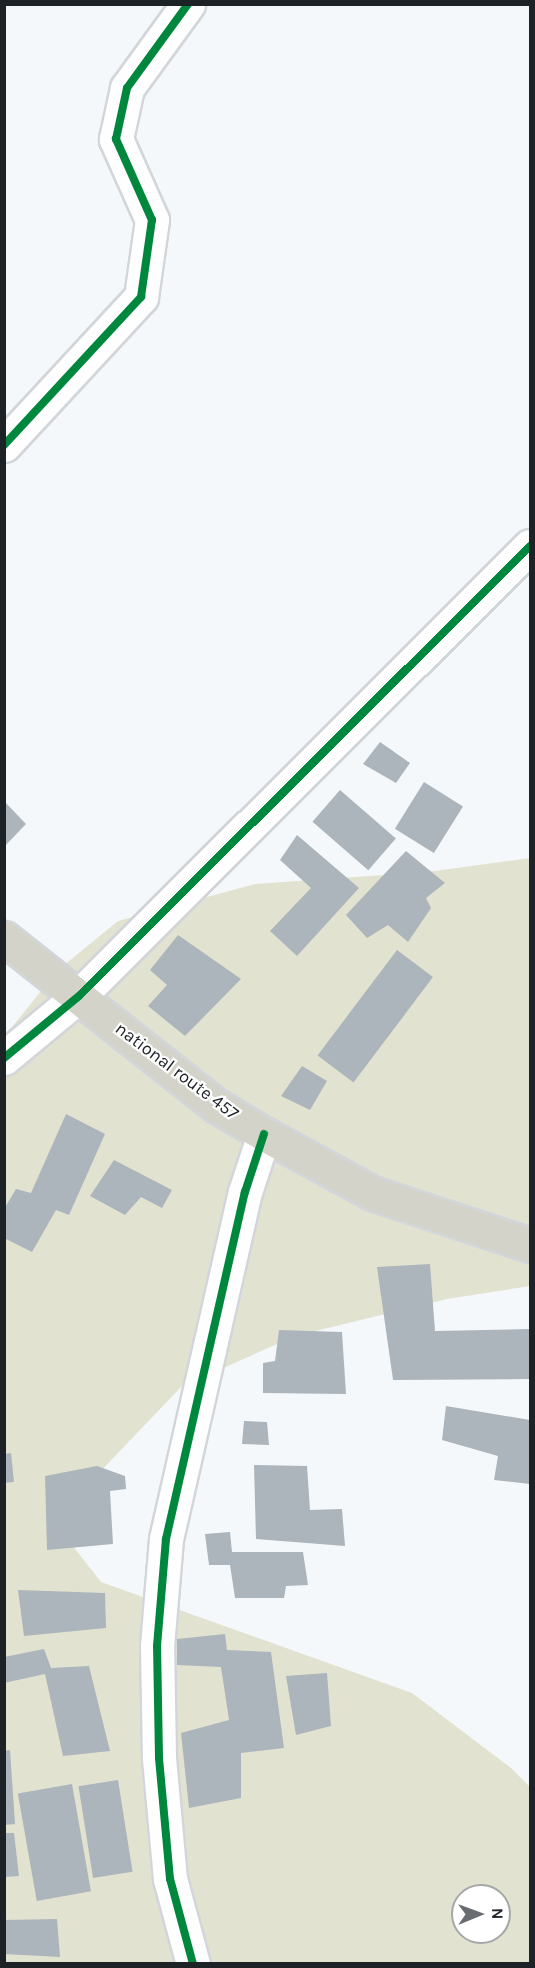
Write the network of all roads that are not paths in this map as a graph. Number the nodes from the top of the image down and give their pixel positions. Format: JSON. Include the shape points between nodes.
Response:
{"nodes":[{"id":1,"x":188,"y":4,"type":"edge"},
{"id":2,"x":4,"y":445,"type":"edge"},
{"id":3,"x":531,"y":546,"type":"edge"},
{"id":4,"x":4,"y":938,"type":"edge"},
{"id":5,"x":79,"y":996,"type":"junction"},
{"id":6,"x":4,"y":1058,"type":"edge"},
{"id":7,"x":264,"y":1134,"type":"junction"},
{"id":8,"x":531,"y":1245,"type":"edge"},
{"id":9,"x":193,"y":1964,"type":"edge"}],
"edges":[{"from":1,"to":2,"type":"street","via":[[127,87],[117,139],[152,220],[141,297]]},
{"from":3,"to":5,"type":"street"},
{"from":4,"to":5,"type":"highway","name":"national route 457"},
{"from":5,"to":6,"type":"street"},
{"from":5,"to":7,"type":"highway","name":"national route 457","via":[[217,1106]]},
{"from":7,"to":8,"type":"highway","name":"national route 457","via":[[372,1193]]},
{"from":7,"to":9,"type":"street","via":[[245,1192],[190,1424],[165,1551],[157,1646],[159,1758],[170,1879]]}]}
